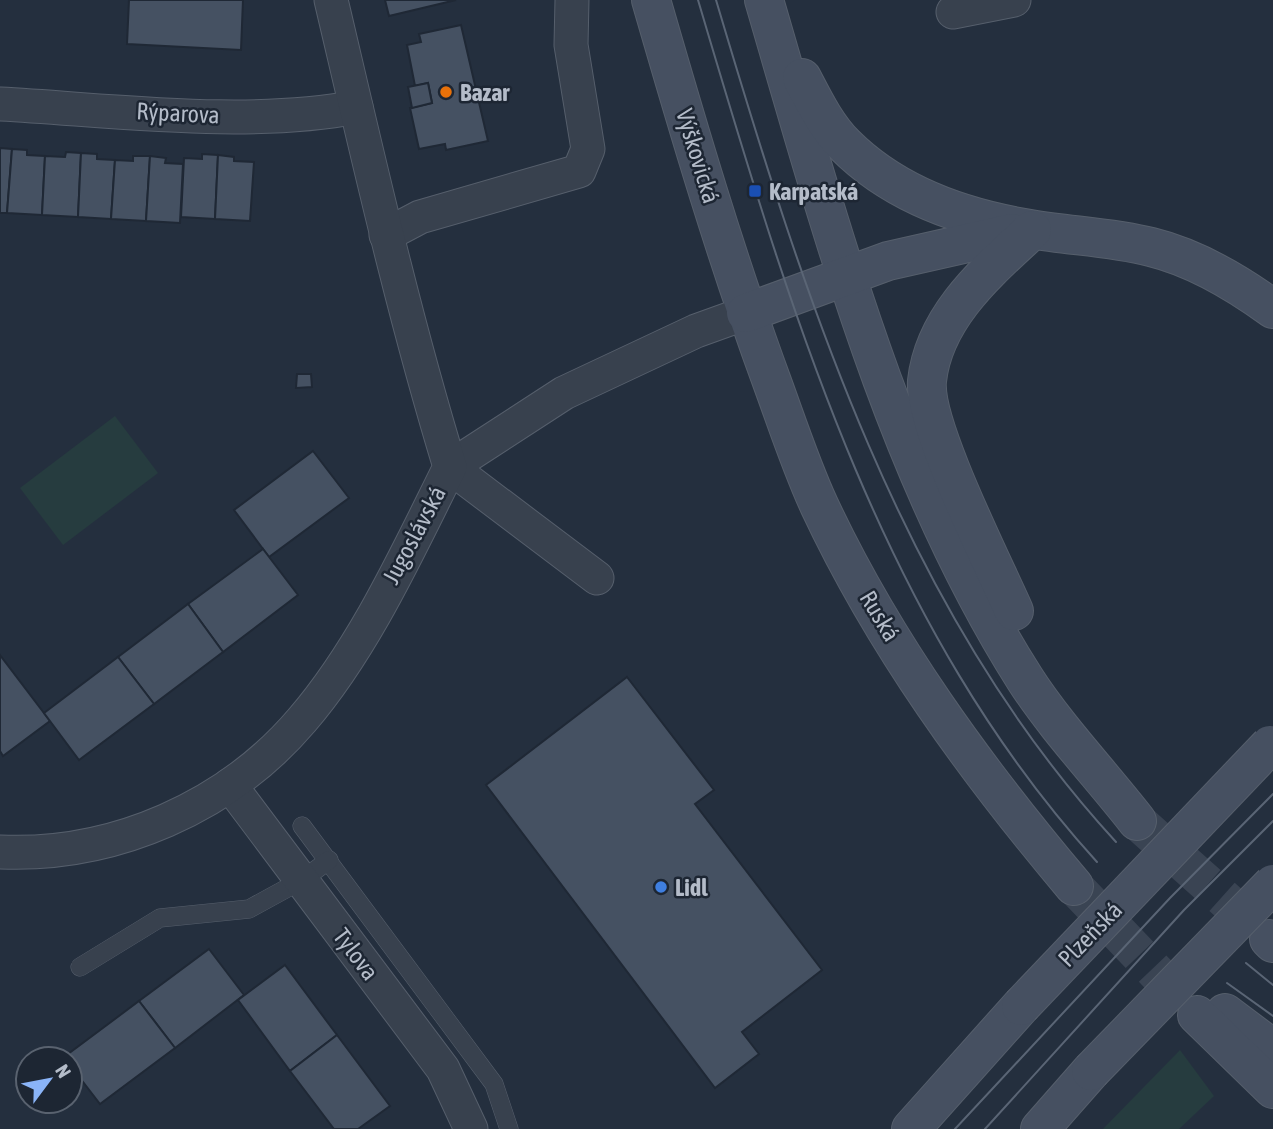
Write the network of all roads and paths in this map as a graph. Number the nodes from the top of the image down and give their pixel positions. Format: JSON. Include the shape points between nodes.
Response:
{"nodes":[{"id":1,"x":331,"y":0,"type":"edge"},
{"id":2,"x":572,"y":0,"type":"edge"},
{"id":3,"x":651,"y":0,"type":"edge"},
{"id":4,"x":1014,"y":0,"type":"edge"},
{"id":5,"x":767,"y":12,"type":"edge"},
{"id":6,"x":953,"y":12,"type":"dead end"},
{"id":7,"x":0,"y":104,"type":"edge"},
{"id":8,"x":356,"y":107,"type":"junction"},
{"id":9,"x":1032,"y":230,"type":"junction"},
{"id":10,"x":386,"y":235,"type":"junction"},
{"id":11,"x":846,"y":277,"type":"junction"},
{"id":12,"x":1273,"y":309,"type":"edge"},
{"id":13,"x":746,"y":313,"type":"junction"},
{"id":14,"x":450,"y":467,"type":"junction"},
{"id":15,"x":597,"y":578,"type":"dead end"},
{"id":16,"x":1272,"y":743,"type":"edge"},
{"id":17,"x":230,"y":785,"type":"junction"},
{"id":18,"x":302,"y":826,"type":"dead end"},
{"id":19,"x":0,"y":852,"type":"edge"},
{"id":20,"x":329,"y":860,"type":"junction"},
{"id":21,"x":302,"y":880,"type":"junction"},
{"id":22,"x":1273,"y":884,"type":"edge"},
{"id":23,"x":1074,"y":886,"type":"tunnel mouth"},
{"id":24,"x":80,"y":967,"type":"dead end"},
{"id":25,"x":1273,"y":1049,"type":"edge"},
{"id":26,"x":1273,"y":1089,"type":"edge"},
{"id":27,"x":471,"y":1129,"type":"edge"},
{"id":28,"x":509,"y":1129,"type":"edge"},
{"id":29,"x":911,"y":1129,"type":"edge"},
{"id":30,"x":1040,"y":1129,"type":"edge"}],
"edges":[{"from":1,"to":8,"type":"street","name":"Jugoslávská"},
{"from":2,"to":10,"type":"street","via":[[571,45],[588,149],[579,171],[420,217]]},
{"from":3,"to":13,"type":"main road","name":"Výškovická"},
{"from":4,"to":6,"type":"street"},
{"from":5,"to":9,"type":"main road","via":[[824,117],[845,145],[890,180],[944,209]]},
{"from":5,"to":11,"type":"main road"},
{"from":7,"to":8,"type":"street","name":"Rýparova","via":[[238,117],[319,114]]},
{"from":8,"to":10,"type":"street","name":"Jugoslávská"},
{"from":9,"to":11,"type":"main road","via":[[888,261]]},
{"from":9,"to":11,"type":"main road","via":[[962,299],[933,357],[928,400],[942,446],[1040,673],[1137,821],[1026,681],[987,611],[897,421]]},
{"from":9,"to":12,"type":"main road","via":[[1125,241],[1178,255],[1202,264]]},
{"from":10,"to":14,"type":"street","name":"Jugoslávská"},
{"from":11,"to":13,"type":"main road"},
{"from":13,"to":14,"type":"street","via":[[696,331],[564,393]]},
{"from":13,"to":23,"type":"main road","name":"Ruská","via":[[808,480],[859,582],[958,738]]},
{"from":14,"to":15,"type":"street"},
{"from":14,"to":17,"type":"street","name":"Jugoslávská","via":[[342,667],[293,730]]},
{"from":16,"to":29,"type":"main road","name":"Plzeňská","bridge":true,"via":[[1021,1006]]},
{"from":17,"to":19,"type":"street","name":"Jugoslávská","via":[[169,821],[136,834],[46,850]]},
{"from":17,"to":21,"type":"street","name":"Tylova"},
{"from":18,"to":20,"type":"lane"},
{"from":20,"to":21,"type":"lane"},
{"from":20,"to":28,"type":"lane","via":[[494,1084]]},
{"from":21,"to":24,"type":"lane","via":[[249,909],[160,918]]},
{"from":21,"to":27,"type":"street","name":"Tylova","via":[[443,1069]]},
{"from":22,"to":30,"type":"main road","bridge":true},
{"from":25,"to":26,"type":"main road","via":[[1203,1008]]}]}
